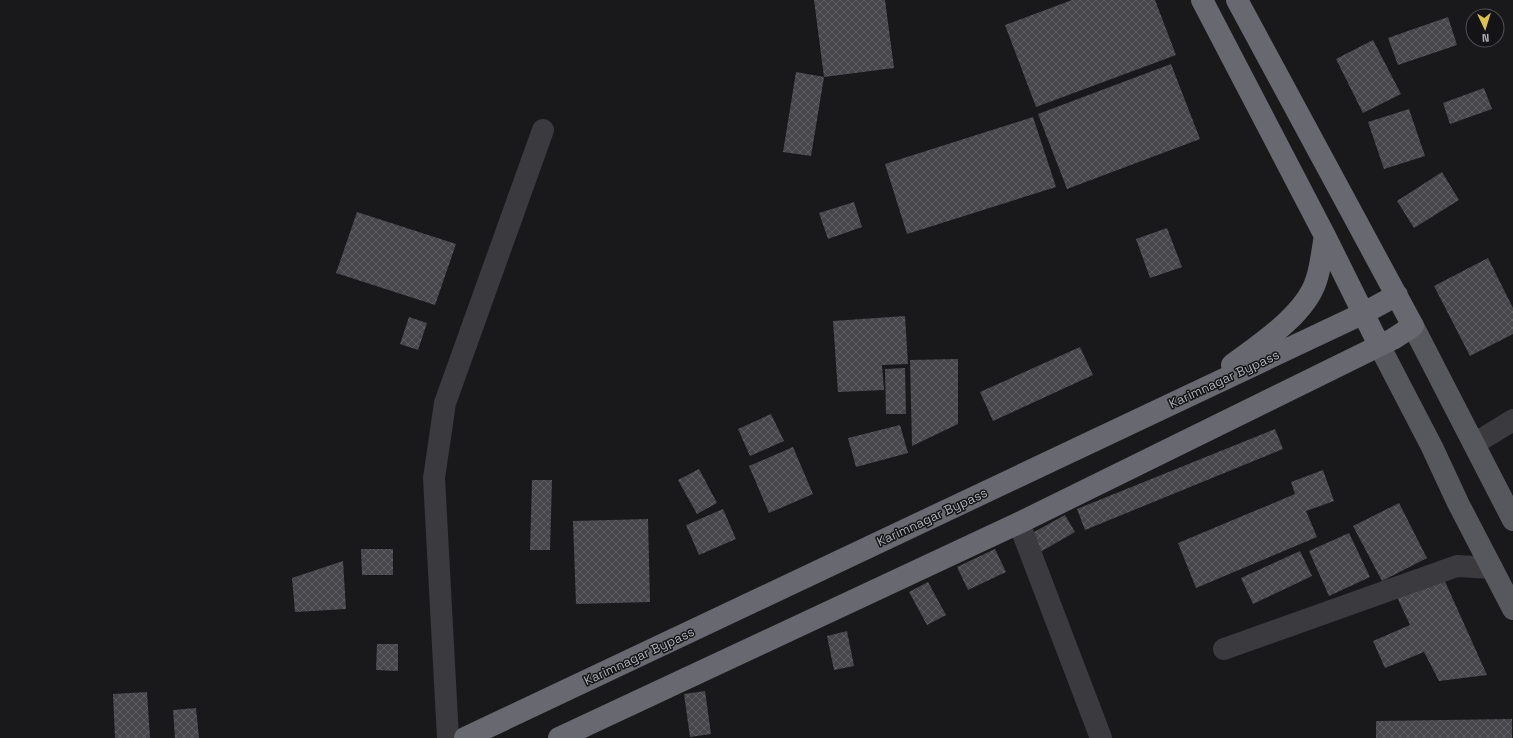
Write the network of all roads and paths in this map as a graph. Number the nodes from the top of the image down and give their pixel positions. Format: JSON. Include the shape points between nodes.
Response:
{"nodes":[{"id":1,"x":1202,"y":0,"type":"edge"},
{"id":2,"x":1237,"y":0,"type":"edge"},
{"id":3,"x":543,"y":130,"type":"dead end"},
{"id":4,"x":1325,"y":236,"type":"junction"},
{"id":5,"x":1397,"y":295,"type":"junction"},
{"id":6,"x":1364,"y":313,"type":"junction"},
{"id":7,"x":1413,"y":326,"type":"junction"},
{"id":8,"x":1378,"y":345,"type":"junction"},
{"id":9,"x":1194,"y":393,"type":"junction"},
{"id":10,"x":1513,"y":420,"type":"edge"},
{"id":11,"x":1474,"y":444,"type":"junction"},
{"id":12,"x":1513,"y":520,"type":"edge"},
{"id":13,"x":1019,"y":523,"type":"junction"},
{"id":14,"x":1492,"y":568,"type":"junction"},
{"id":15,"x":1513,"y":609,"type":"edge"},
{"id":16,"x":1224,"y":649,"type":"dead end"},
{"id":17,"x":448,"y":738,"type":"edge"},
{"id":18,"x":465,"y":738,"type":"edge"},
{"id":19,"x":559,"y":738,"type":"edge"},
{"id":20,"x":1101,"y":738,"type":"edge"}],
"edges":[{"from":1,"to":4,"type":"highway"},
{"from":2,"to":5,"type":"highway"},
{"from":3,"to":17,"type":"street","via":[[445,403],[434,478]]},
{"from":4,"to":6,"type":"highway"},
{"from":4,"to":9,"type":"highway","via":[[1316,282],[1305,303],[1275,332]]},
{"from":5,"to":6,"type":"highway","name":"Karimnagar Bypass"},
{"from":5,"to":7,"type":"highway"},
{"from":6,"to":8,"type":"highway"},
{"from":6,"to":9,"type":"highway","name":"Karimnagar Bypass"},
{"from":7,"to":8,"type":"highway"},
{"from":7,"to":11,"type":"main road"},
{"from":8,"to":13,"type":"highway"},
{"from":8,"to":14,"type":"main road"},
{"from":9,"to":18,"type":"highway","name":"Karimnagar Bypass"},
{"from":10,"to":11,"type":"street"},
{"from":11,"to":12,"type":"main road"},
{"from":13,"to":19,"type":"highway"},
{"from":13,"to":20,"type":"street"},
{"from":14,"to":15,"type":"main road"},
{"from":14,"to":16,"type":"street","via":[[1457,566]]}]}
